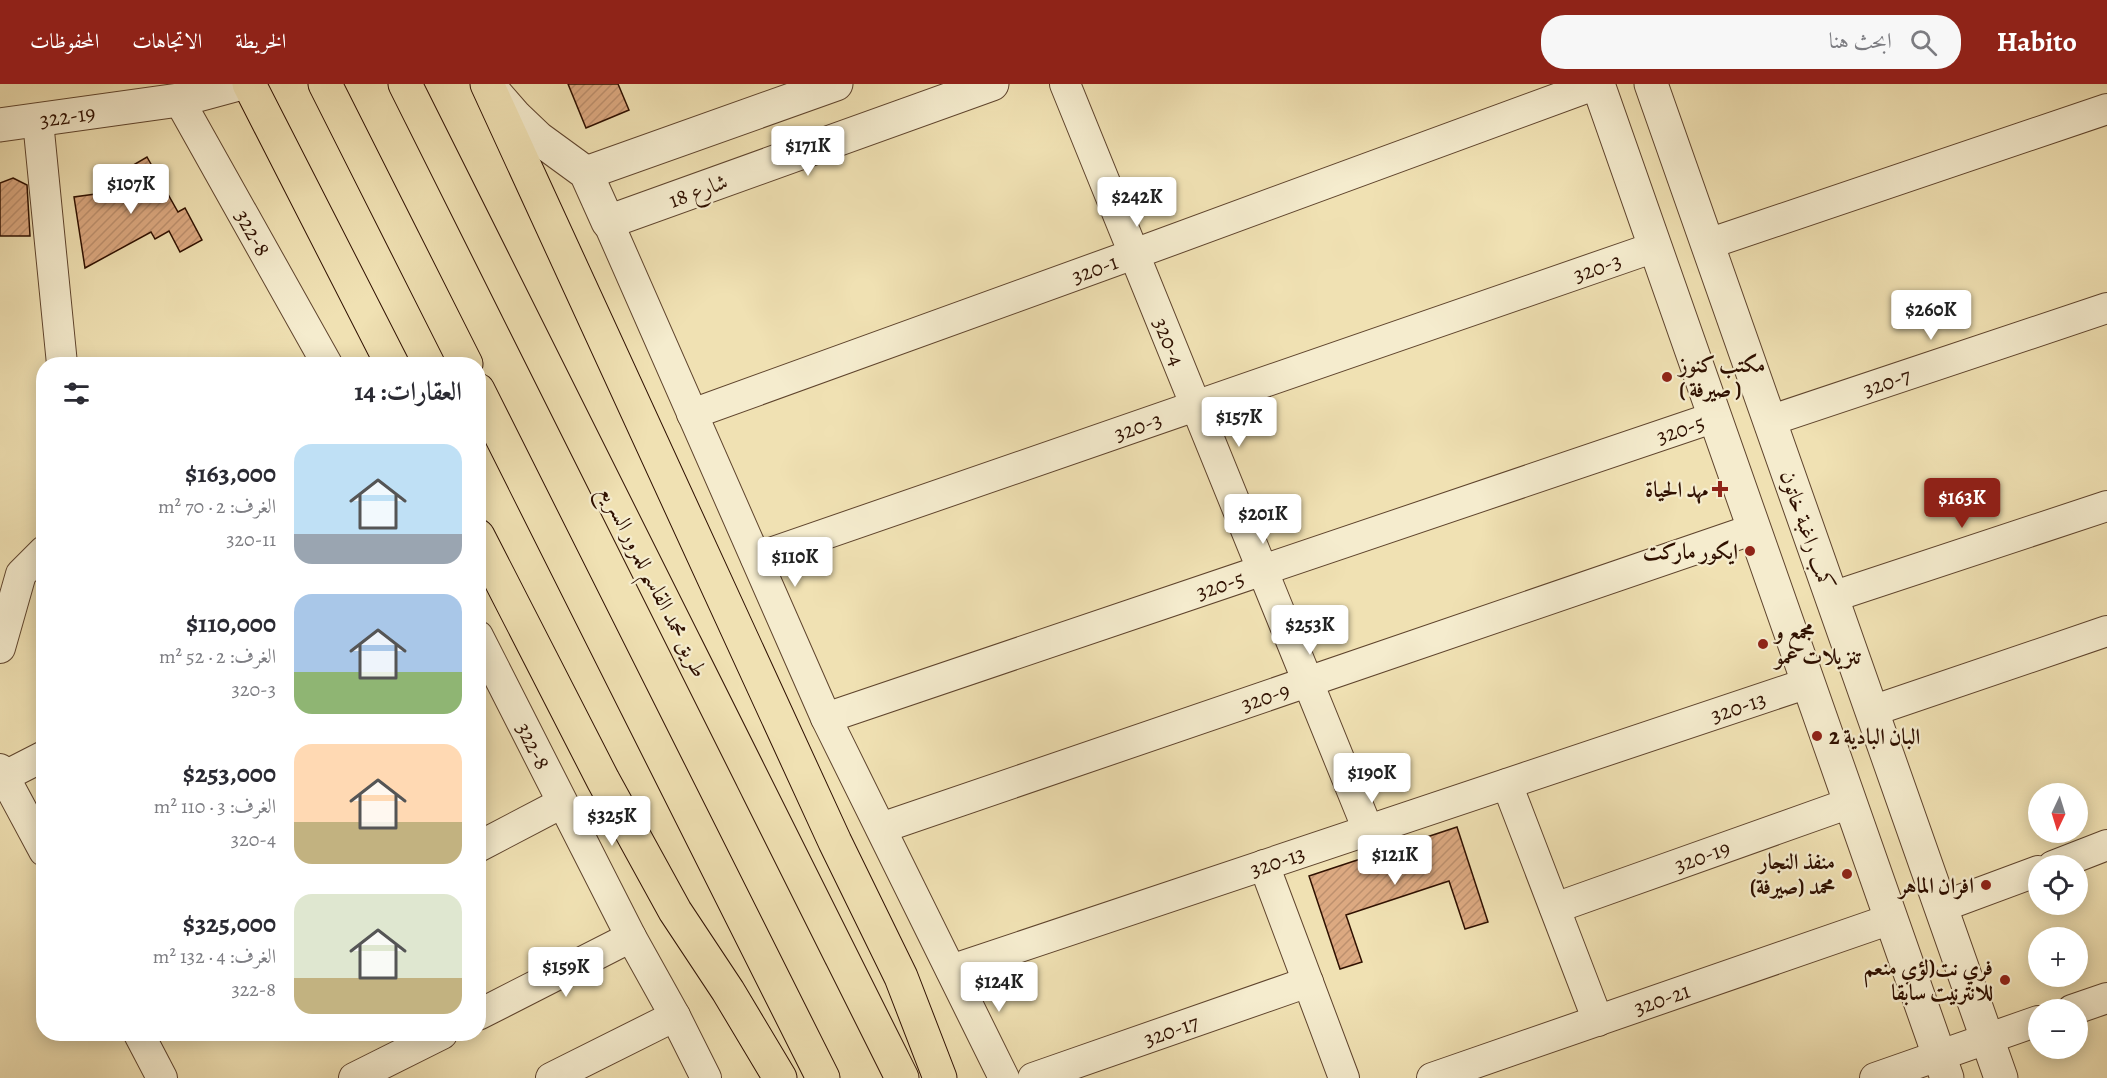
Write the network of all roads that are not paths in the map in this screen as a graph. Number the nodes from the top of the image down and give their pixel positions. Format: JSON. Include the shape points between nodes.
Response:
{"nodes":[{"id":1,"x":238,"y":84,"type":"edge"},
{"id":2,"x":249,"y":84,"type":"edge"},
{"id":3,"x":325,"y":84,"type":"edge"},
{"id":4,"x":405,"y":84,"type":"edge"},
{"id":5,"x":487,"y":84,"type":"edge"},
{"id":6,"x":836,"y":84,"type":"edge"},
{"id":7,"x":992,"y":84,"type":"edge"},
{"id":8,"x":1065,"y":84,"type":"edge"},
{"id":9,"x":1598,"y":84,"type":"edge"},
{"id":10,"x":1651,"y":84,"type":"edge"},
{"id":11,"x":179,"y":100,"type":"junction"},
{"id":12,"x":2107,"y":110,"type":"edge"},
{"id":13,"x":39,"y":120,"type":"junction"},
{"id":14,"x":0,"y":124,"type":"edge"},
{"id":15,"x":586,"y":173,"type":"junction"},
{"id":16,"x":608,"y":222,"type":"junction"},
{"id":17,"x":1708,"y":244,"type":"junction"},
{"id":18,"x":1656,"y":247,"type":"junction"},
{"id":19,"x":1134,"y":254,"type":"junction"},
{"id":20,"x":2107,"y":308,"type":"edge"},
{"id":21,"x":61,"y":357,"type":"edge"},
{"id":22,"x":323,"y":357,"type":"edge"},
{"id":23,"x":388,"y":357,"type":"edge"},
{"id":24,"x":462,"y":357,"type":"edge"},
{"id":25,"x":1196,"y":405,"type":"junction"},
{"id":26,"x":486,"y":406,"type":"edge"},
{"id":27,"x":692,"y":414,"type":"junction"},
{"id":28,"x":1715,"y":417,"type":"junction"},
{"id":29,"x":1769,"y":421,"type":"junction"},
{"id":30,"x":2107,"y":506,"type":"edge"},
{"id":31,"x":1754,"y":529,"type":"junction"},
{"id":32,"x":486,"y":552,"type":"edge"},
{"id":33,"x":36,"y":556,"type":"edge"},
{"id":34,"x":756,"y":558,"type":"junction"},
{"id":35,"x":1263,"y":570,"type":"junction"},
{"id":36,"x":10,"y":574,"type":"edge"},
{"id":37,"x":1832,"y":597,"type":"junction"},
{"id":38,"x":2107,"y":631,"type":"edge"},
{"id":39,"x":0,"y":648,"type":"edge"},
{"id":40,"x":486,"y":660,"type":"edge"},
{"id":41,"x":1308,"y":682,"type":"junction"},
{"id":42,"x":1808,"y":683,"type":"junction"},
{"id":43,"x":1872,"y":711,"type":"junction"},
{"id":44,"x":826,"y":718,"type":"junction"},
{"id":45,"x":36,"y":759,"type":"edge"},
{"id":46,"x":2,"y":773,"type":"edge"},
{"id":47,"x":1507,"y":784,"type":"junction"},
{"id":48,"x":562,"y":803,"type":"junction"},
{"id":49,"x":1850,"y":803,"type":"junction"},
{"id":50,"x":881,"y":828,"type":"junction"},
{"id":51,"x":1368,"y":830,"type":"junction"},
{"id":52,"x":36,"y":836,"type":"edge"},
{"id":53,"x":486,"y":843,"type":"edge"},
{"id":54,"x":2107,"y":845,"type":"edge"},
{"id":55,"x":2081,"y":855,"type":"edge"},
{"id":56,"x":1264,"y":865,"type":"junction"},
{"id":57,"x":2028,"y":875,"type":"edge"},
{"id":58,"x":1941,"y":907,"type":"junction"},
{"id":59,"x":1555,"y":908,"type":"junction"},
{"id":60,"x":1891,"y":920,"type":"junction"},
{"id":61,"x":631,"y":937,"type":"junction"},
{"id":62,"x":951,"y":969,"type":"junction"},
{"id":63,"x":1308,"y":982,"type":"junction"},
{"id":64,"x":2107,"y":998,"type":"edge"},
{"id":65,"x":2088,"y":1005,"type":"edge"},
{"id":66,"x":486,"y":1011,"type":"edge"},
{"id":67,"x":675,"y":1016,"type":"junction"},
{"id":68,"x":1598,"y":1021,"type":"junction"},
{"id":69,"x":2028,"y":1024,"type":"edge"},
{"id":70,"x":1987,"y":1038,"type":"junction"},
{"id":71,"x":143,"y":1041,"type":"edge"},
{"id":72,"x":428,"y":1041,"type":"edge"},
{"id":73,"x":605,"y":1066,"type":"edge"},
{"id":74,"x":897,"y":1067,"type":"edge"},
{"id":75,"x":1943,"y":1067,"type":"edge"},
{"id":76,"x":1482,"y":1070,"type":"edge"},
{"id":77,"x":162,"y":1078,"type":"edge"},
{"id":78,"x":354,"y":1078,"type":"edge"},
{"id":79,"x":551,"y":1078,"type":"edge"},
{"id":80,"x":706,"y":1078,"type":"edge"},
{"id":81,"x":780,"y":1078,"type":"edge"},
{"id":82,"x":823,"y":1078,"type":"edge"},
{"id":83,"x":940,"y":1078,"type":"edge"},
{"id":84,"x":1004,"y":1078,"type":"edge"},
{"id":85,"x":1034,"y":1078,"type":"edge"},
{"id":86,"x":1344,"y":1078,"type":"edge"},
{"id":87,"x":1432,"y":1078,"type":"edge"},
{"id":88,"x":1875,"y":1078,"type":"edge"},
{"id":89,"x":2001,"y":1078,"type":"edge"}],
"edges":[{"from":1,"to":11,"type":"street","name":"322-19"},
{"from":2,"to":23,"type":"highway"},
{"from":3,"to":24,"type":"highway"},
{"from":4,"to":74,"type":"highway","name":"طريق محمد القاسم للمرور السريع"},
{"from":5,"to":15,"type":"street","via":[[538,138]]},
{"from":5,"to":83,"type":"highway","via":[[835,843],[901,977]]},
{"from":6,"to":15,"type":"street"},
{"from":7,"to":16,"type":"street","name":"شارع 18"},
{"from":8,"to":19,"type":"street","name":"320-4"},
{"from":9,"to":18,"type":"street"},
{"from":9,"to":19,"type":"street","name":"320-1"},
{"from":10,"to":17,"type":"street","name":"كمب راغبة خاتون"},
{"from":11,"to":13,"type":"street","name":"322-19"},
{"from":11,"to":22,"type":"street","name":"322-8"},
{"from":12,"to":17,"type":"street"},
{"from":13,"to":14,"type":"street","name":"322-19"},
{"from":13,"to":21,"type":"street"},
{"from":15,"to":16,"type":"street"},
{"from":16,"to":27,"type":"street"},
{"from":17,"to":29,"type":"street","name":"كمب راغبة خاتون"},
{"from":18,"to":25,"type":"street","name":"320-3"},
{"from":18,"to":28,"type":"street"},
{"from":19,"to":25,"type":"street","name":"320-4"},
{"from":19,"to":27,"type":"street","name":"320-1"},
{"from":20,"to":29,"type":"street","name":"320-7"},
{"from":25,"to":34,"type":"street","name":"320-3"},
{"from":25,"to":35,"type":"street","name":"320-4"},
{"from":26,"to":82,"type":"highway"},
{"from":27,"to":34,"type":"street"},
{"from":28,"to":31,"type":"street"},
{"from":28,"to":35,"type":"street","name":"320-5"},
{"from":29,"to":37,"type":"street","name":"كمب راغبة خاتون"},
{"from":30,"to":37,"type":"street"},
{"from":31,"to":41,"type":"street","name":"320-9"},
{"from":31,"to":42,"type":"street"},
{"from":32,"to":81,"type":"highway","via":[[675,912]]},
{"from":33,"to":36,"type":"street"},
{"from":34,"to":44,"type":"street"},
{"from":35,"to":41,"type":"street","name":"320-4"},
{"from":35,"to":44,"type":"street","name":"320-5"},
{"from":36,"to":39,"type":"street"},
{"from":37,"to":43,"type":"street","name":"كمب راغبة خاتون"},
{"from":38,"to":43,"type":"street"},
{"from":40,"to":48,"type":"street","name":"322-8"},
{"from":41,"to":50,"type":"street","name":"320-9"},
{"from":41,"to":51,"type":"street","name":"320-4"},
{"from":42,"to":47,"type":"street","name":"320-13"},
{"from":42,"to":49,"type":"street"},
{"from":43,"to":58,"type":"street","name":"كمب راغبة خاتون"},
{"from":44,"to":50,"type":"street"},
{"from":45,"to":46,"type":"street"},
{"from":46,"to":52,"type":"street"},
{"from":47,"to":51,"type":"street","name":"320-13"},
{"from":47,"to":59,"type":"street"},
{"from":48,"to":53,"type":"street"},
{"from":48,"to":61,"type":"street","name":"322-8"},
{"from":49,"to":59,"type":"street","name":"320-19"},
{"from":49,"to":60,"type":"street"},
{"from":50,"to":62,"type":"street"},
{"from":51,"to":56,"type":"street","name":"320-13"},
{"from":54,"to":55,"type":"street"},
{"from":56,"to":62,"type":"street","name":"320-13"},
{"from":56,"to":63,"type":"street"},
{"from":57,"to":58,"type":"street"},
{"from":58,"to":70,"type":"street","name":"كمب راغبة خاتون"},
{"from":59,"to":68,"type":"street"},
{"from":60,"to":68,"type":"street","name":"320-21"},
{"from":60,"to":75,"type":"street"},
{"from":61,"to":66,"type":"street"},
{"from":61,"to":67,"type":"street","name":"322-8"},
{"from":62,"to":84,"type":"street"},
{"from":63,"to":85,"type":"street","name":"320-17"},
{"from":63,"to":86,"type":"street"},
{"from":64,"to":65,"type":"street"},
{"from":67,"to":73,"type":"street"},
{"from":67,"to":80,"type":"street","name":"322-8"},
{"from":68,"to":76,"type":"street","name":"320-21"},
{"from":69,"to":70,"type":"street"},
{"from":70,"to":75,"type":"street"},
{"from":70,"to":89,"type":"street","name":"كمب راغبة خاتون"},
{"from":71,"to":77,"type":"street"},
{"from":72,"to":78,"type":"street"},
{"from":73,"to":79,"type":"street"},
{"from":75,"to":88,"type":"street"},
{"from":76,"to":87,"type":"street","name":"320-21"}]}
